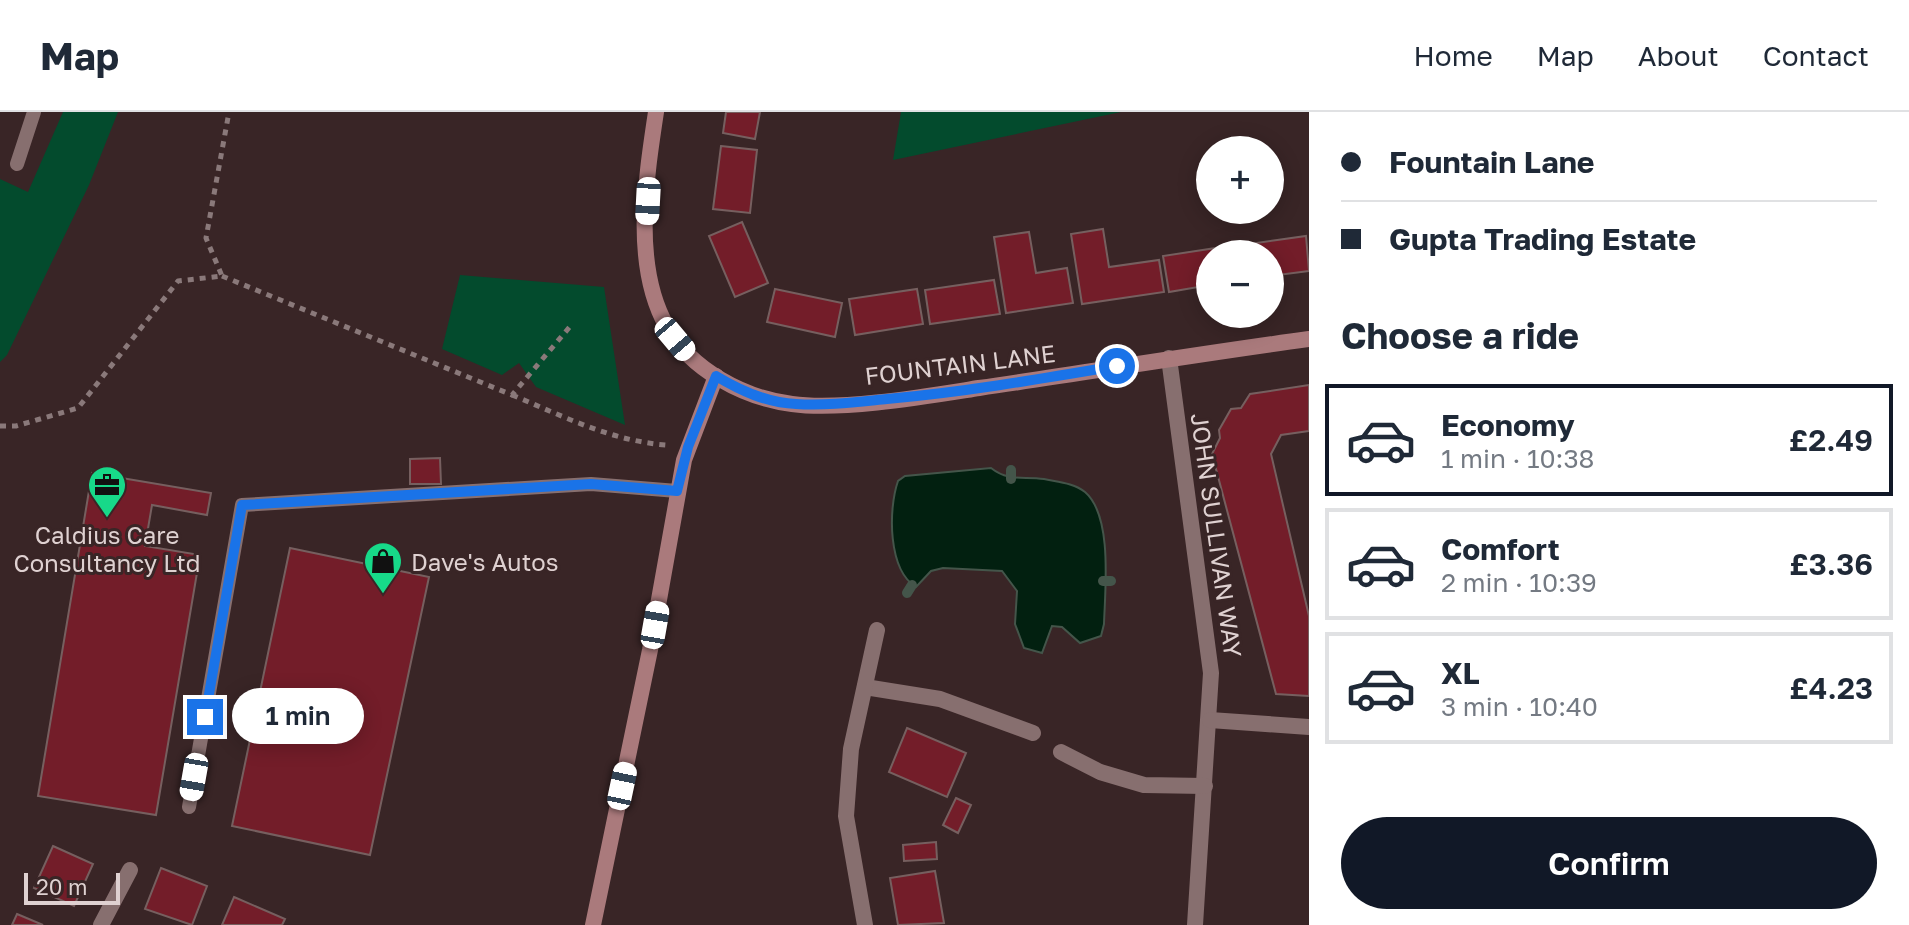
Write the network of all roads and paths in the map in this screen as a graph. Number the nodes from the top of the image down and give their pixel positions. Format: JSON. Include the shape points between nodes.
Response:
{"nodes":[{"id":1,"x":34,"y":112,"type":"edge"},
{"id":2,"x":229,"y":112,"type":"edge"},
{"id":3,"x":656,"y":112,"type":"edge"},
{"id":4,"x":17,"y":164,"type":"dead end"},
{"id":5,"x":222,"y":276,"type":"junction"},
{"id":6,"x":573,"y":323,"type":"dead end"},
{"id":7,"x":1309,"y":339,"type":"edge"},
{"id":8,"x":1169,"y":358,"type":"junction"},
{"id":9,"x":716,"y":376,"type":"junction"},
{"id":10,"x":512,"y":395,"type":"junction"},
{"id":11,"x":0,"y":426,"type":"edge"},
{"id":12,"x":688,"y":447,"type":"junction"},
{"id":13,"x":677,"y":491,"type":"junction"},
{"id":14,"x":877,"y":630,"type":"dead end"},
{"id":15,"x":865,"y":687,"type":"junction"},
{"id":16,"x":1210,"y":720,"type":"junction"},
{"id":17,"x":1309,"y":727,"type":"edge"},
{"id":18,"x":1033,"y":733,"type":"dead end"},
{"id":19,"x":1061,"y":752,"type":"dead end"},
{"id":20,"x":1205,"y":786,"type":"junction"},
{"id":21,"x":189,"y":807,"type":"dead end"},
{"id":22,"x":130,"y":870,"type":"dead end"},
{"id":23,"x":104,"y":924,"type":"edge"},
{"id":24,"x":593,"y":925,"type":"edge"},
{"id":25,"x":865,"y":925,"type":"edge"},
{"id":26,"x":1195,"y":925,"type":"edge"}],
"edges":[{"from":1,"to":4,"type":"lane"},
{"from":2,"to":5,"type":"path","via":[[206,238]]},
{"from":3,"to":9,"type":"main road","name":"FOUNTAIN LANE","via":[[646,231],[653,290],[675,339]]},
{"from":5,"to":10,"type":"path"},
{"from":5,"to":11,"type":"path","via":[[178,281],[78,408]]},
{"from":6,"to":10,"type":"path"},
{"from":7,"to":8,"type":"main road","name":"FOUNTAIN LANE"},
{"from":8,"to":9,"type":"main road","name":"FOUNTAIN LANE","via":[[933,395],[825,404],[767,399]]},
{"from":8,"to":16,"type":"street","name":"JOHN SULLIVAN WAY","via":[[1211,673]]},
{"from":9,"to":12,"type":"main road"},
{"from":10,"to":12,"type":"path","via":[[635,443]]},
{"from":12,"to":13,"type":"main road"},
{"from":13,"to":21,"type":"lane","via":[[591,484],[242,505]]},
{"from":13,"to":24,"type":"main road"},
{"from":14,"to":15,"type":"street"},
{"from":15,"to":18,"type":"street","via":[[940,699]]},
{"from":15,"to":25,"type":"street","via":[[851,749],[846,816]]},
{"from":16,"to":17,"type":"street"},
{"from":16,"to":20,"type":"street","name":"JOHN SULLIVAN WAY"},
{"from":19,"to":20,"type":"street","via":[[1100,772],[1144,785]]},
{"from":20,"to":26,"type":"street","name":"JOHN SULLIVAN WAY"},
{"from":22,"to":23,"type":"street"}]}
